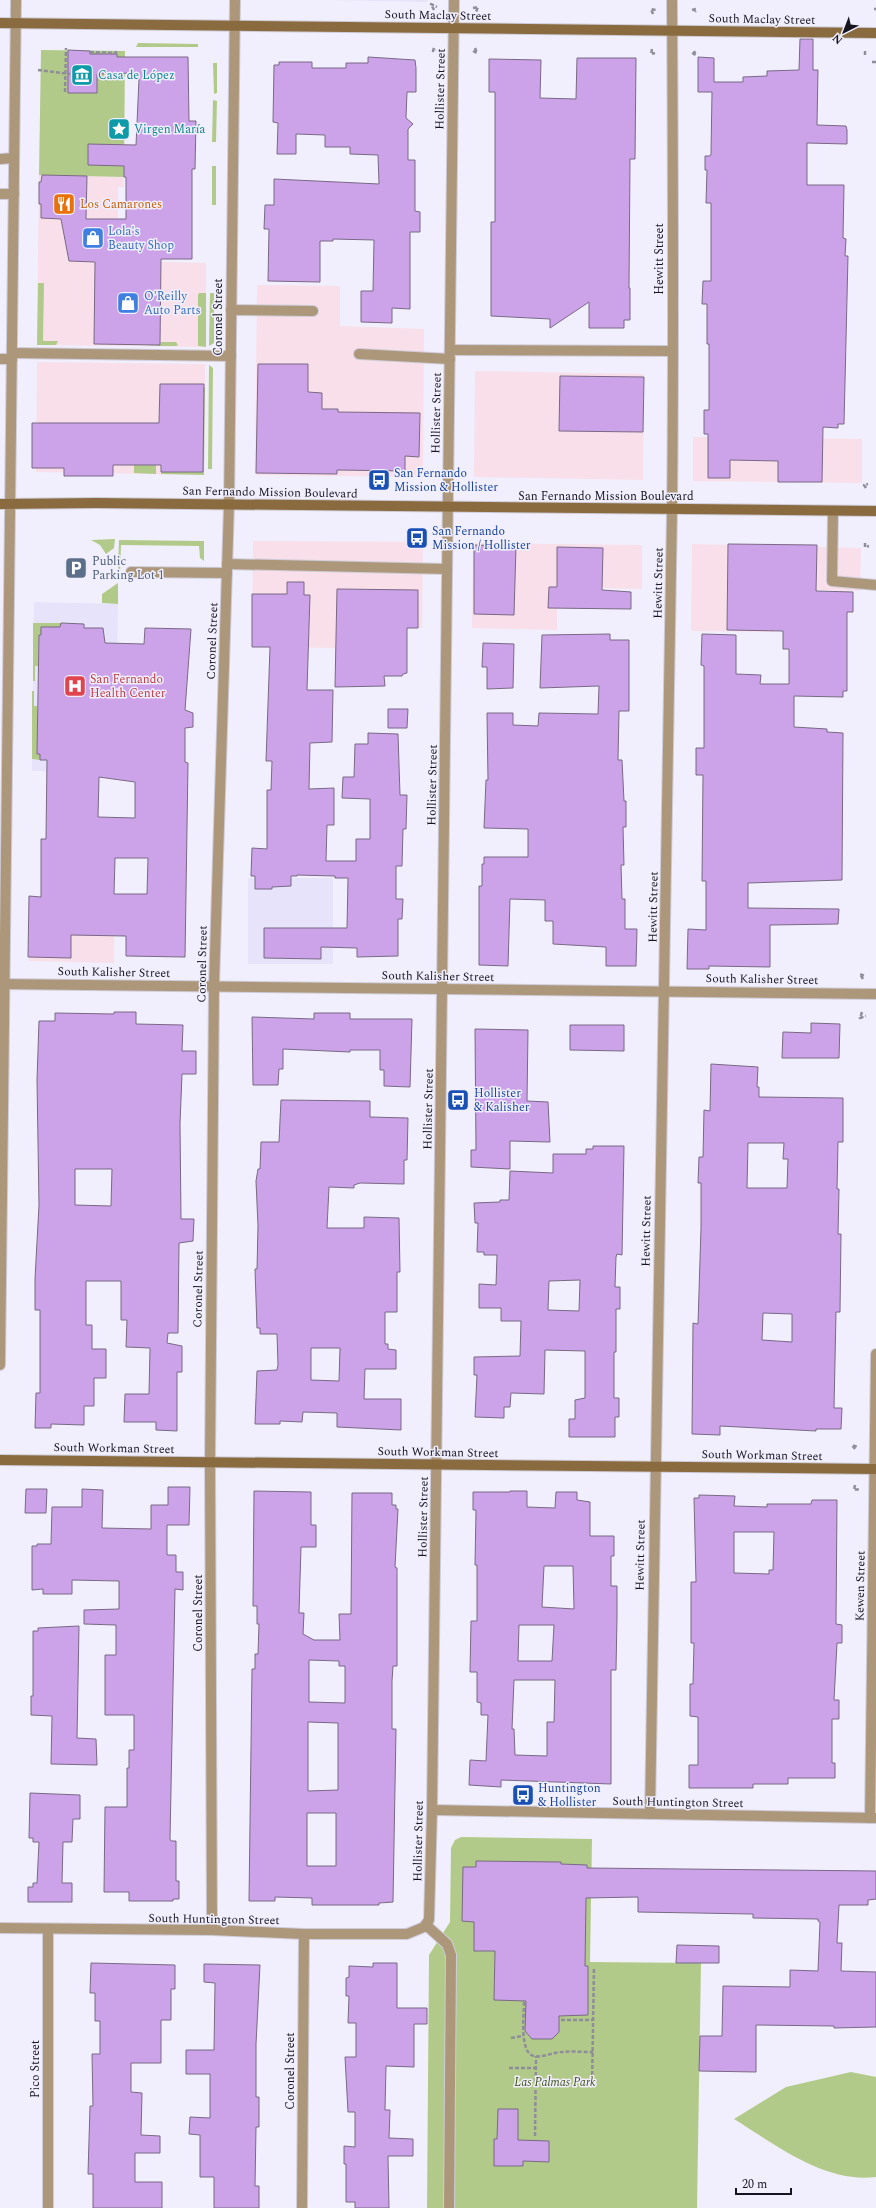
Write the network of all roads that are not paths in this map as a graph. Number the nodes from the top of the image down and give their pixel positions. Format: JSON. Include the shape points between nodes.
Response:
{"nodes":[{"id":1,"x":16,"y":0,"type":"edge"},
{"id":2,"x":235,"y":0,"type":"edge"},
{"id":3,"x":454,"y":0,"type":"edge"},
{"id":4,"x":672,"y":0,"type":"edge"},
{"id":5,"x":0,"y":23,"type":"edge"},
{"id":6,"x":16,"y":23,"type":"junction"},
{"id":7,"x":234,"y":24,"type":"junction"},
{"id":8,"x":454,"y":28,"type":"junction"},
{"id":9,"x":672,"y":31,"type":"junction"},
{"id":10,"x":876,"y":33,"type":"edge"},
{"id":11,"x":14,"y":158,"type":"junction"},
{"id":12,"x":0,"y":159,"type":"edge"},
{"id":13,"x":0,"y":194,"type":"edge"},
{"id":14,"x":14,"y":194,"type":"junction"},
{"id":15,"x":231,"y":310,"type":"junction"},
{"id":16,"x":313,"y":311,"type":"dead end"},
{"id":17,"x":672,"y":351,"type":"junction"},
{"id":18,"x":359,"y":354,"type":"dead end"},
{"id":19,"x":450,"y":355,"type":"junction"},
{"id":20,"x":12,"y":356,"type":"junction"},
{"id":21,"x":231,"y":356,"type":"junction"},
{"id":22,"x":0,"y":359,"type":"edge"},
{"id":23,"x":5,"y":505,"type":"edge"},
{"id":24,"x":229,"y":505,"type":"junction"},
{"id":25,"x":448,"y":508,"type":"junction"},
{"id":26,"x":672,"y":509,"type":"junction"},
{"id":27,"x":833,"y":511,"type":"junction"},
{"id":28,"x":876,"y":511,"type":"edge"},
{"id":29,"x":227,"y":568,"type":"junction"},
{"id":30,"x":447,"y":569,"type":"junction"},
{"id":31,"x":131,"y":572,"type":"dead end"},
{"id":32,"x":876,"y":585,"type":"edge"},
{"id":33,"x":4,"y":760,"type":"edge"},
{"id":34,"x":2,"y":984,"type":"edge"},
{"id":35,"x":214,"y":986,"type":"junction"},
{"id":36,"x":443,"y":989,"type":"junction"},
{"id":37,"x":665,"y":991,"type":"junction"},
{"id":38,"x":876,"y":994,"type":"edge"},
{"id":39,"x":2,"y":1110,"type":"edge"},
{"id":40,"x":876,"y":1354,"type":"edge"},
{"id":41,"x":0,"y":1365,"type":"edge"},
{"id":42,"x":0,"y":1460,"type":"edge"},
{"id":43,"x":210,"y":1463,"type":"junction"},
{"id":44,"x":437,"y":1465,"type":"junction"},
{"id":45,"x":654,"y":1467,"type":"junction"},
{"id":46,"x":875,"y":1469,"type":"edge"},
{"id":47,"x":432,"y":1810,"type":"junction"},
{"id":48,"x":650,"y":1814,"type":"junction"},
{"id":49,"x":873,"y":1818,"type":"edge"},
{"id":50,"x":426,"y":1925,"type":"junction"},
{"id":51,"x":0,"y":1928,"type":"edge"},
{"id":52,"x":48,"y":1930,"type":"junction"},
{"id":53,"x":212,"y":1930,"type":"junction"},
{"id":54,"x":304,"y":1934,"type":"junction"},
{"id":55,"x":48,"y":2208,"type":"edge"},
{"id":56,"x":302,"y":2208,"type":"edge"},
{"id":57,"x":449,"y":2208,"type":"edge"}],
"edges":[{"from":1,"to":6,"type":"street"},
{"from":2,"to":7,"type":"street","name":"Coronel Street"},
{"from":3,"to":8,"type":"street","name":"Hollister Street"},
{"from":4,"to":9,"type":"street","name":"Hewitt Street"},
{"from":5,"to":6,"type":"main road","name":"South Maclay Street"},
{"from":6,"to":7,"type":"main road","name":"South Maclay Street"},
{"from":6,"to":11,"type":"street"},
{"from":7,"to":8,"type":"main road","name":"South Maclay Street"},
{"from":7,"to":15,"type":"street","name":"Coronel Street"},
{"from":8,"to":9,"type":"main road","name":"South Maclay Street"},
{"from":8,"to":19,"type":"street","name":"Hollister Street"},
{"from":9,"to":10,"type":"main road","name":"South Maclay Street"},
{"from":9,"to":17,"type":"street","name":"Hewitt Street"},
{"from":11,"to":12,"type":"street"},
{"from":11,"to":14,"type":"street"},
{"from":13,"to":14,"type":"street"},
{"from":14,"to":20,"type":"street"},
{"from":15,"to":16,"type":"street"},
{"from":15,"to":21,"type":"street","name":"Coronel Street"},
{"from":17,"to":19,"type":"street"},
{"from":17,"to":26,"type":"street","name":"Hewitt Street"},
{"from":18,"to":19,"type":"street"},
{"from":19,"to":25,"type":"street","name":"Hollister Street"},
{"from":20,"to":21,"type":"street"},
{"from":20,"to":22,"type":"street"},
{"from":20,"to":23,"type":"street"},
{"from":21,"to":24,"type":"street","name":"Coronel Street"},
{"from":23,"to":24,"type":"main road","name":"San Fernando Mission Boulevard"},
{"from":23,"to":33,"type":"street"},
{"from":24,"to":25,"type":"main road","name":"San Fernando Mission Boulevard"},
{"from":24,"to":29,"type":"street","name":"Coronel Street"},
{"from":25,"to":26,"type":"main road","name":"San Fernando Mission Boulevard"},
{"from":25,"to":30,"type":"street","name":"Hollister Street"},
{"from":26,"to":27,"type":"main road","name":"San Fernando Mission Boulevard"},
{"from":26,"to":37,"type":"street","name":"Hewitt Street"},
{"from":27,"to":28,"type":"main road","name":"San Fernando Mission Boulevard"},
{"from":27,"to":32,"type":"street","via":[[832,581]]},
{"from":29,"to":30,"type":"street"},
{"from":29,"to":31,"type":"street"},
{"from":29,"to":35,"type":"street","name":"Coronel Street"},
{"from":30,"to":36,"type":"street","name":"Hollister Street"},
{"from":33,"to":34,"type":"street"},
{"from":34,"to":35,"type":"street","name":"South Kalisher Street"},
{"from":34,"to":39,"type":"street"},
{"from":35,"to":36,"type":"street","name":"South Kalisher Street"},
{"from":35,"to":43,"type":"street","name":"Coronel Street"},
{"from":36,"to":37,"type":"street","name":"South Kalisher Street"},
{"from":36,"to":44,"type":"street","name":"Hollister Street"},
{"from":37,"to":38,"type":"street","name":"South Kalisher Street"},
{"from":37,"to":45,"type":"street","name":"Hewitt Street"},
{"from":39,"to":41,"type":"street"},
{"from":40,"to":46,"type":"street","name":"Kewen Street"},
{"from":42,"to":43,"type":"main road","name":"South Workman Street"},
{"from":43,"to":44,"type":"main road","name":"South Workman Street"},
{"from":43,"to":53,"type":"street","name":"Coronel Street"},
{"from":44,"to":45,"type":"main road","name":"South Workman Street"},
{"from":44,"to":47,"type":"street","name":"Hollister Street"},
{"from":45,"to":46,"type":"main road","name":"South Workman Street"},
{"from":45,"to":48,"type":"street","name":"Hewitt Street"},
{"from":46,"to":49,"type":"street","name":"Kewen Street"},
{"from":47,"to":48,"type":"street","name":"South Huntington Street"},
{"from":47,"to":50,"type":"street","name":"Hollister Street","via":[[430,1915]]},
{"from":48,"to":49,"type":"street","name":"South Huntington Street"},
{"from":50,"to":54,"type":"street","name":"South Huntington Street","via":[[416,1932],[407,1934]]},
{"from":50,"to":57,"type":"street","via":[[447,1944],[451,1955]]},
{"from":51,"to":52,"type":"street","name":"South Huntington Street"},
{"from":52,"to":53,"type":"street","name":"South Huntington Street"},
{"from":52,"to":55,"type":"street","name":"Pico Street"},
{"from":53,"to":54,"type":"street","name":"South Huntington Street"},
{"from":54,"to":56,"type":"street","name":"Coronel Street"}]}
